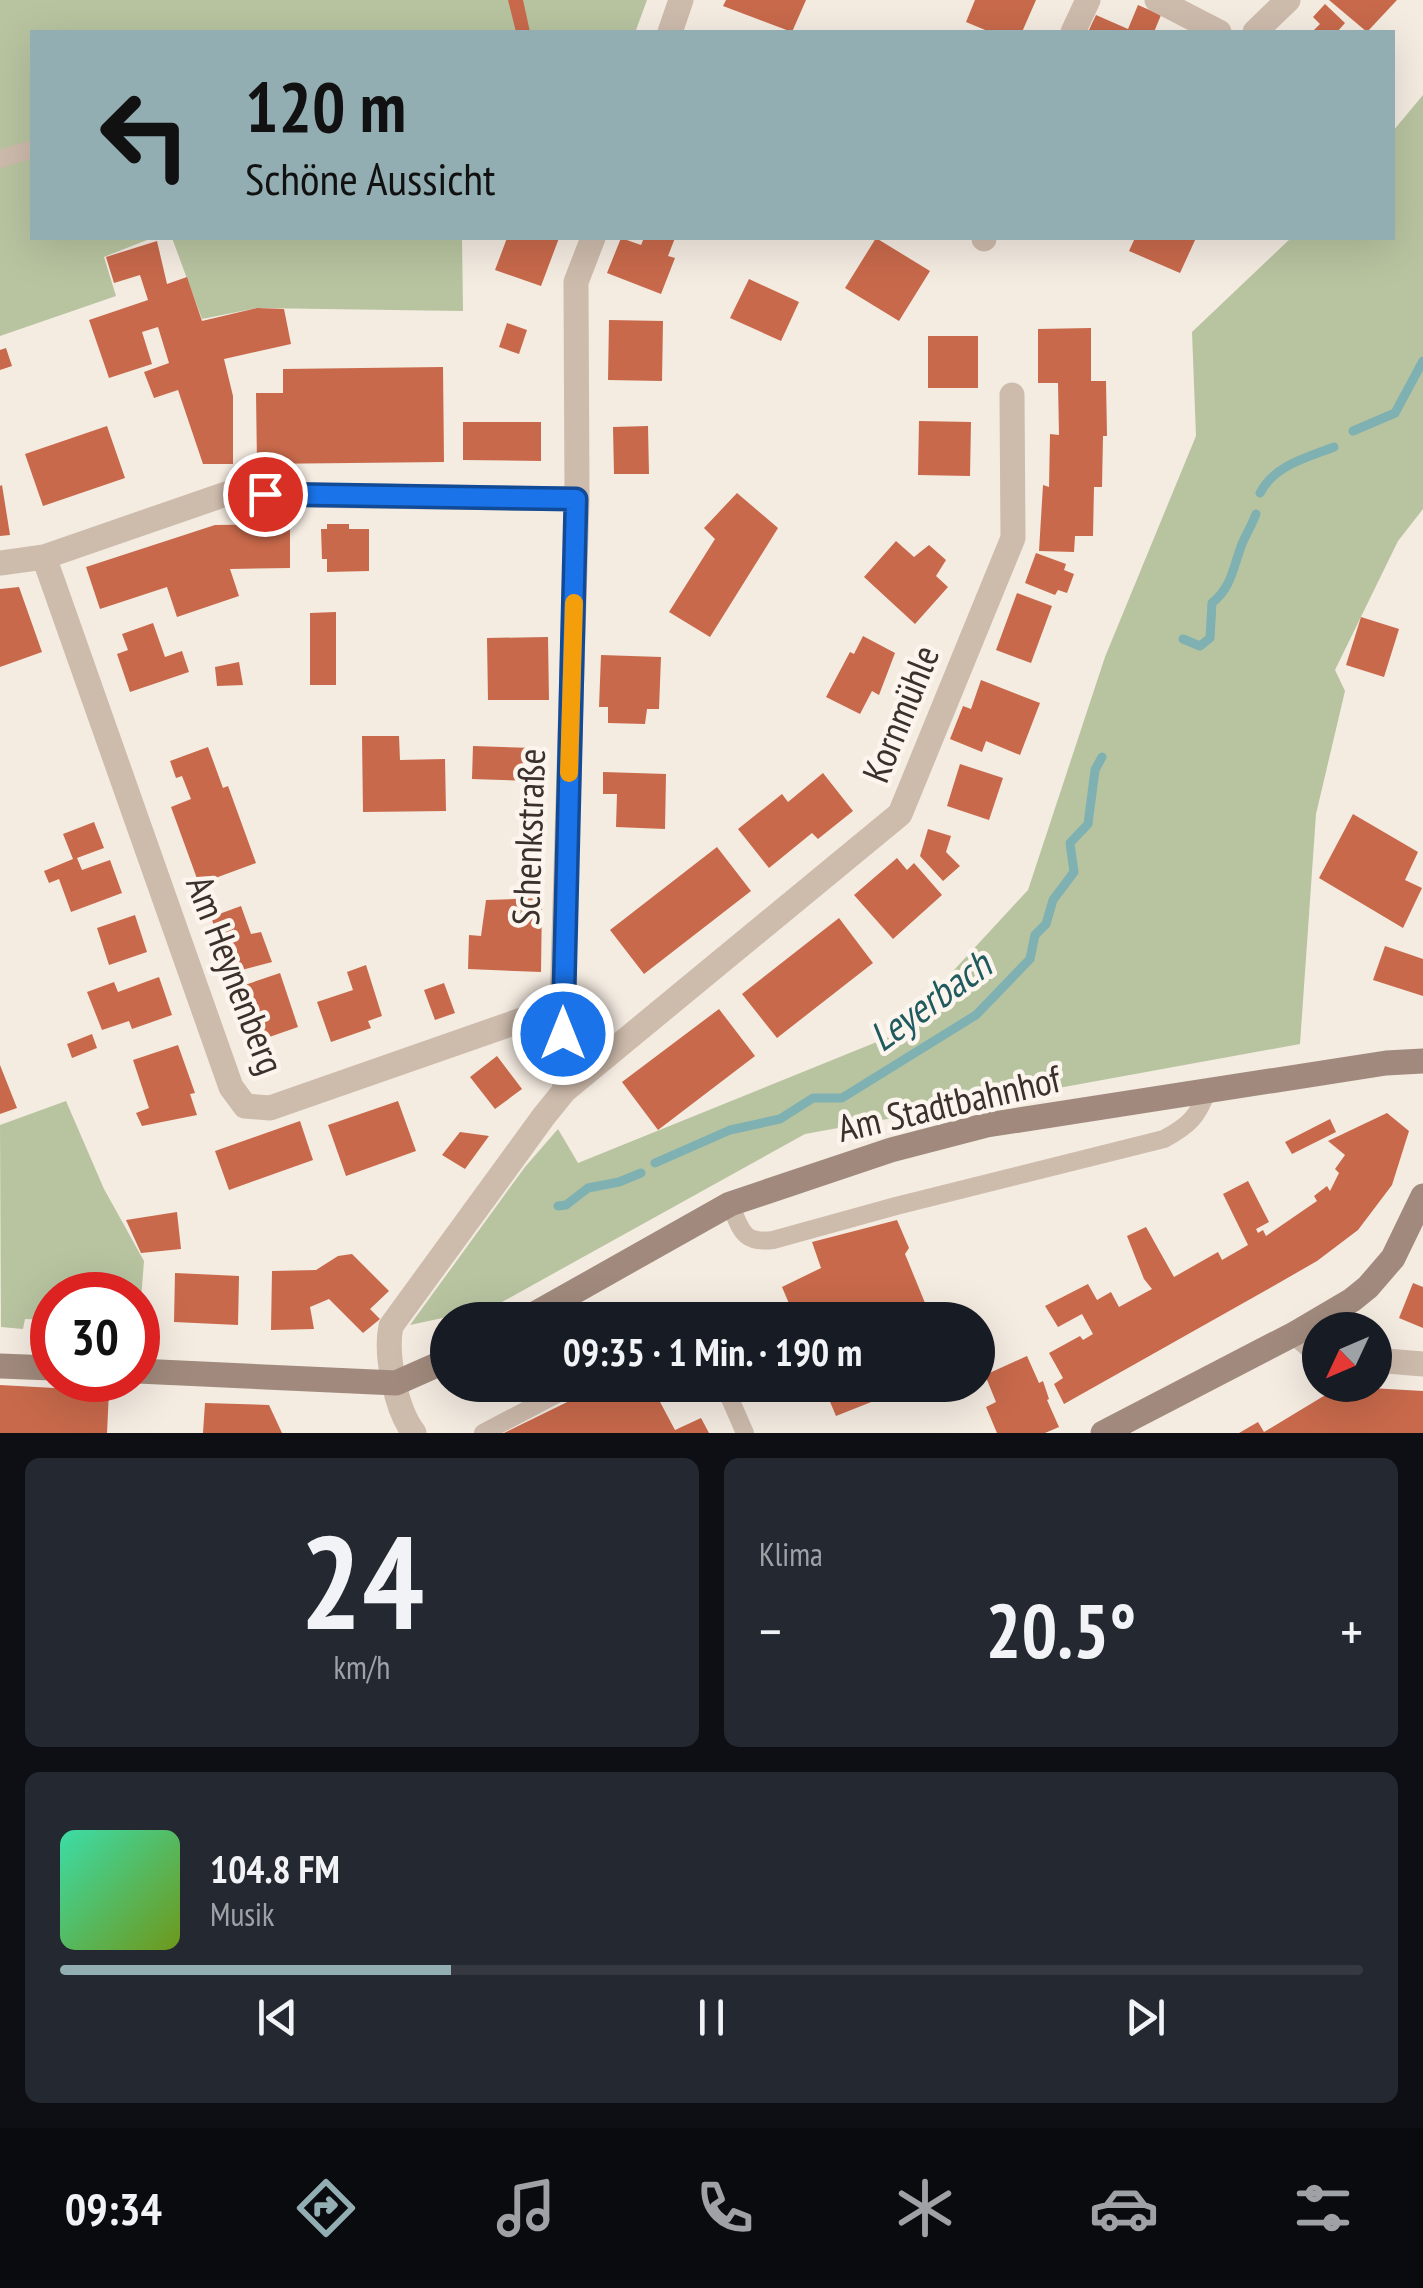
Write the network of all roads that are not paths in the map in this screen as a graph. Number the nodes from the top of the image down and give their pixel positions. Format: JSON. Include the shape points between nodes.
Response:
{"nodes":[{"id":1,"x":681,"y":0,"type":"edge"},
{"id":2,"x":1088,"y":0,"type":"edge"},
{"id":3,"x":1157,"y":0,"type":"edge"},
{"id":4,"x":1288,"y":0,"type":"edge"},
{"id":5,"x":671,"y":30,"type":"edge"},
{"id":6,"x":1075,"y":30,"type":"edge"},
{"id":7,"x":1215,"y":30,"type":"edge"},
{"id":8,"x":1257,"y":30,"type":"edge"},
{"id":9,"x":30,"y":150,"type":"edge"},
{"id":10,"x":0,"y":159,"type":"edge"},
{"id":11,"x":592,"y":240,"type":"edge"},
{"id":12,"x":1012,"y":395,"type":"dead end"},
{"id":13,"x":576,"y":499,"type":"junction"},
{"id":14,"x":44,"y":557,"type":"junction"},
{"id":15,"x":0,"y":564,"type":"edge"},
{"id":16,"x":562,"y":1006,"type":"junction"},
{"id":17,"x":1423,"y":1061,"type":"edge"},
{"id":18,"x":564,"y":1090,"type":"junction"},
{"id":19,"x":1207,"y":1091,"type":"junction"},
{"id":20,"x":1423,"y":1196,"type":"edge"},
{"id":21,"x":730,"y":1204,"type":"junction"},
{"id":22,"x":556,"y":1302,"type":"edge"},
{"id":23,"x":1296,"y":1333,"type":"junction"},
{"id":24,"x":1302,"y":1338,"type":"edge"},
{"id":25,"x":1392,"y":1361,"type":"edge"},
{"id":26,"x":1423,"y":1364,"type":"edge"},
{"id":27,"x":0,"y":1366,"type":"edge"},
{"id":28,"x":30,"y":1367,"type":"edge"},
{"id":29,"x":430,"y":1368,"type":"edge"},
{"id":30,"x":160,"y":1372,"type":"edge"},
{"id":31,"x":396,"y":1383,"type":"junction"},
{"id":32,"x":542,"y":1402,"type":"edge"},
{"id":33,"x":731,"y":1402,"type":"edge"},
{"id":34,"x":414,"y":1433,"type":"edge"},
{"id":35,"x":483,"y":1433,"type":"edge"},
{"id":36,"x":745,"y":1433,"type":"edge"},
{"id":37,"x":1102,"y":1433,"type":"edge"}],
"edges":[{"from":1,"to":5,"type":"street"},
{"from":2,"to":6,"type":"street"},
{"from":3,"to":7,"type":"street"},
{"from":4,"to":8,"type":"street"},
{"from":9,"to":10,"type":"lane"},
{"from":11,"to":13,"type":"street","name":"Schenkstraße","via":[[576,282]]},
{"from":12,"to":18,"type":"street","name":"Kornmühle","via":[[1013,538],[900,814]]},
{"from":13,"to":14,"type":"street","via":[[226,494]]},
{"from":13,"to":16,"type":"street","name":"Schenkstraße"},
{"from":14,"to":15,"type":"street"},
{"from":14,"to":16,"type":"street","name":"Am Heynenberg","via":[[231,1088],[245,1106],[270,1108]]},
{"from":16,"to":18,"type":"street","name":"Schenkstraße"},
{"from":17,"to":19,"type":"main road","name":"Am Stadtbahnhof"},
{"from":18,"to":31,"type":"street","via":[[398,1312],[387,1346]]},
{"from":19,"to":21,"type":"main road","name":"Am Stadtbahnhof","via":[[987,1126],[890,1150]]},
{"from":19,"to":21,"type":"lane","via":[[1187,1127],[1164,1139],[774,1240],[748,1238]]},
{"from":20,"to":23,"type":"main road","via":[[1382,1272],[1352,1300]]},
{"from":21,"to":22,"type":"main road","name":"Am Stadtbahnhof"},
{"from":23,"to":24,"type":"street"},
{"from":23,"to":37,"type":"main road"},
{"from":25,"to":26,"type":"street"},
{"from":27,"to":28,"type":"main road"},
{"from":29,"to":31,"type":"main road"},
{"from":30,"to":31,"type":"main road"},
{"from":31,"to":34,"type":"street"},
{"from":32,"to":35,"type":"lane"},
{"from":33,"to":36,"type":"lane"}]}
